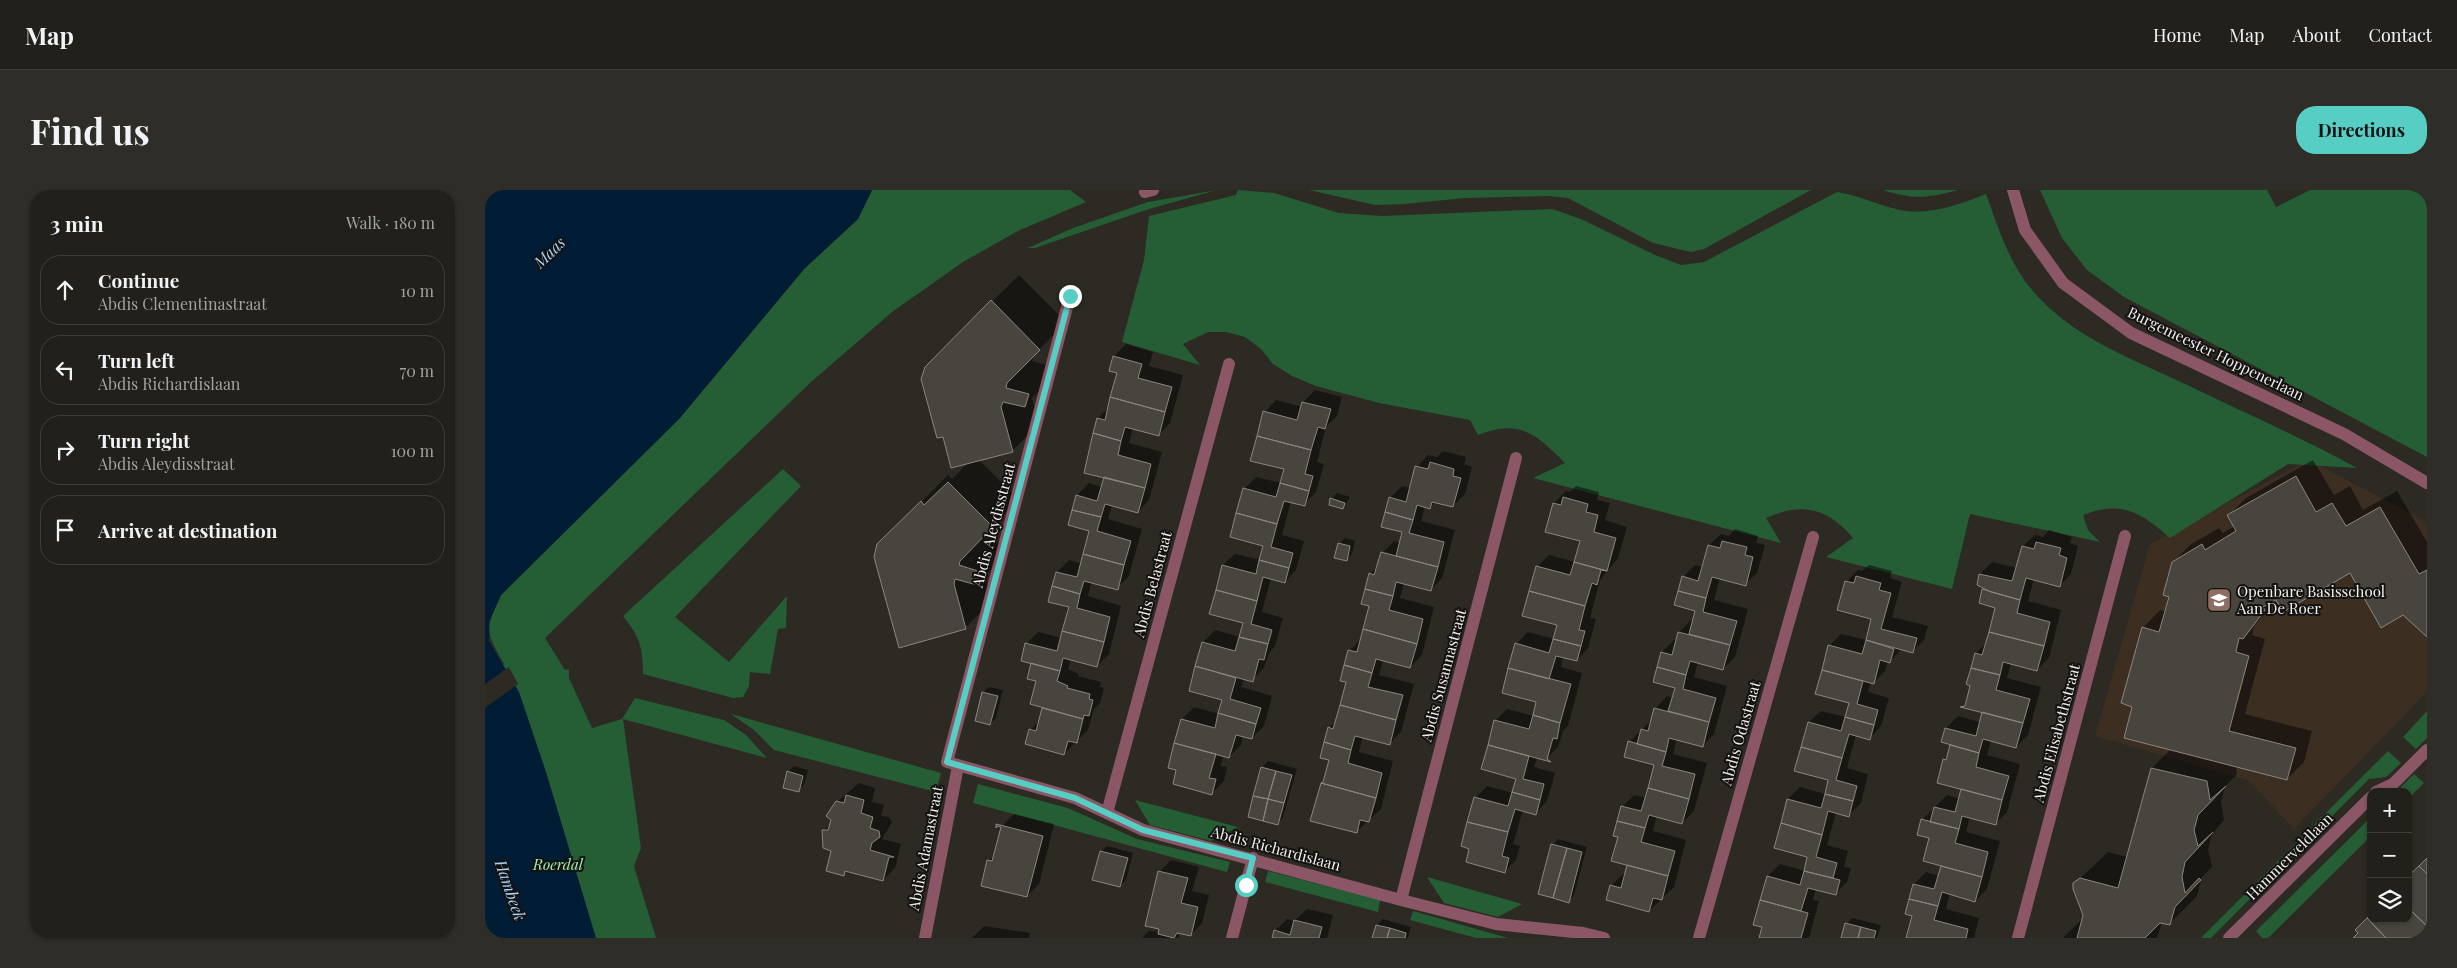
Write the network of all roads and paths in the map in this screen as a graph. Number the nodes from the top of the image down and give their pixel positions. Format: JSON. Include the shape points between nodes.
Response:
{"nodes":[{"id":1,"x":2013,"y":190,"type":"edge"},
{"id":2,"x":1070,"y":296,"type":"dead end"},
{"id":3,"x":1229,"y":364,"type":"dead end"},
{"id":4,"x":1516,"y":458,"type":"dead end"},
{"id":5,"x":2427,"y":483,"type":"edge"},
{"id":6,"x":2125,"y":536,"type":"dead end"},
{"id":7,"x":1813,"y":537,"type":"dead end"},
{"id":8,"x":2427,"y":750,"type":"edge"},
{"id":9,"x":952,"y":764,"type":"junction"},
{"id":10,"x":2384,"y":788,"type":"edge"},
{"id":11,"x":2367,"y":801,"type":"edge"},
{"id":12,"x":1107,"y":813,"type":"junction"},
{"id":13,"x":1253,"y":858,"type":"junction"},
{"id":14,"x":1401,"y":900,"type":"junction"},
{"id":15,"x":1544,"y":934,"type":"edge"},
{"id":16,"x":2235,"y":936,"type":"edge"},
{"id":17,"x":925,"y":938,"type":"edge"},
{"id":18,"x":1232,"y":938,"type":"edge"},
{"id":19,"x":1604,"y":938,"type":"edge"},
{"id":20,"x":1699,"y":938,"type":"edge"},
{"id":21,"x":2017,"y":938,"type":"edge"}],
"edges":[{"from":1,"to":5,"type":"street","name":"Burgemeester Hoppenerlaan","via":[[2025,230],[2063,284],[2131,333],[2344,434]]},
{"from":2,"to":9,"type":"street","name":"Abdis Aleydisstraat"},
{"from":3,"to":12,"type":"street","name":"Abdis Belastraat"},
{"from":4,"to":14,"type":"street","name":"Abdis Susannastraat"},
{"from":6,"to":21,"type":"street","name":"Abdis Elisabethstraat"},
{"from":7,"to":20,"type":"street","name":"Abdis Odastraat"},
{"from":8,"to":10,"type":"street","via":[[2393,784]]},
{"from":9,"to":12,"type":"street","name":"Abdis Richardislaan","via":[[1075,798]]},
{"from":9,"to":17,"type":"street","name":"Abdis Adamastraat"},
{"from":11,"to":16,"type":"street","name":"Hammerveldlaan"},
{"from":12,"to":13,"type":"street","name":"Abdis Richardislaan","via":[[1143,830]]},
{"from":13,"to":14,"type":"street","name":"Abdis Richardislaan"},
{"from":13,"to":18,"type":"street"},
{"from":14,"to":15,"type":"street","name":"Abdis Richardislaan"},
{"from":15,"to":19,"type":"street","name":"Abdis Richardislaan","via":[[1583,932]]}]}
